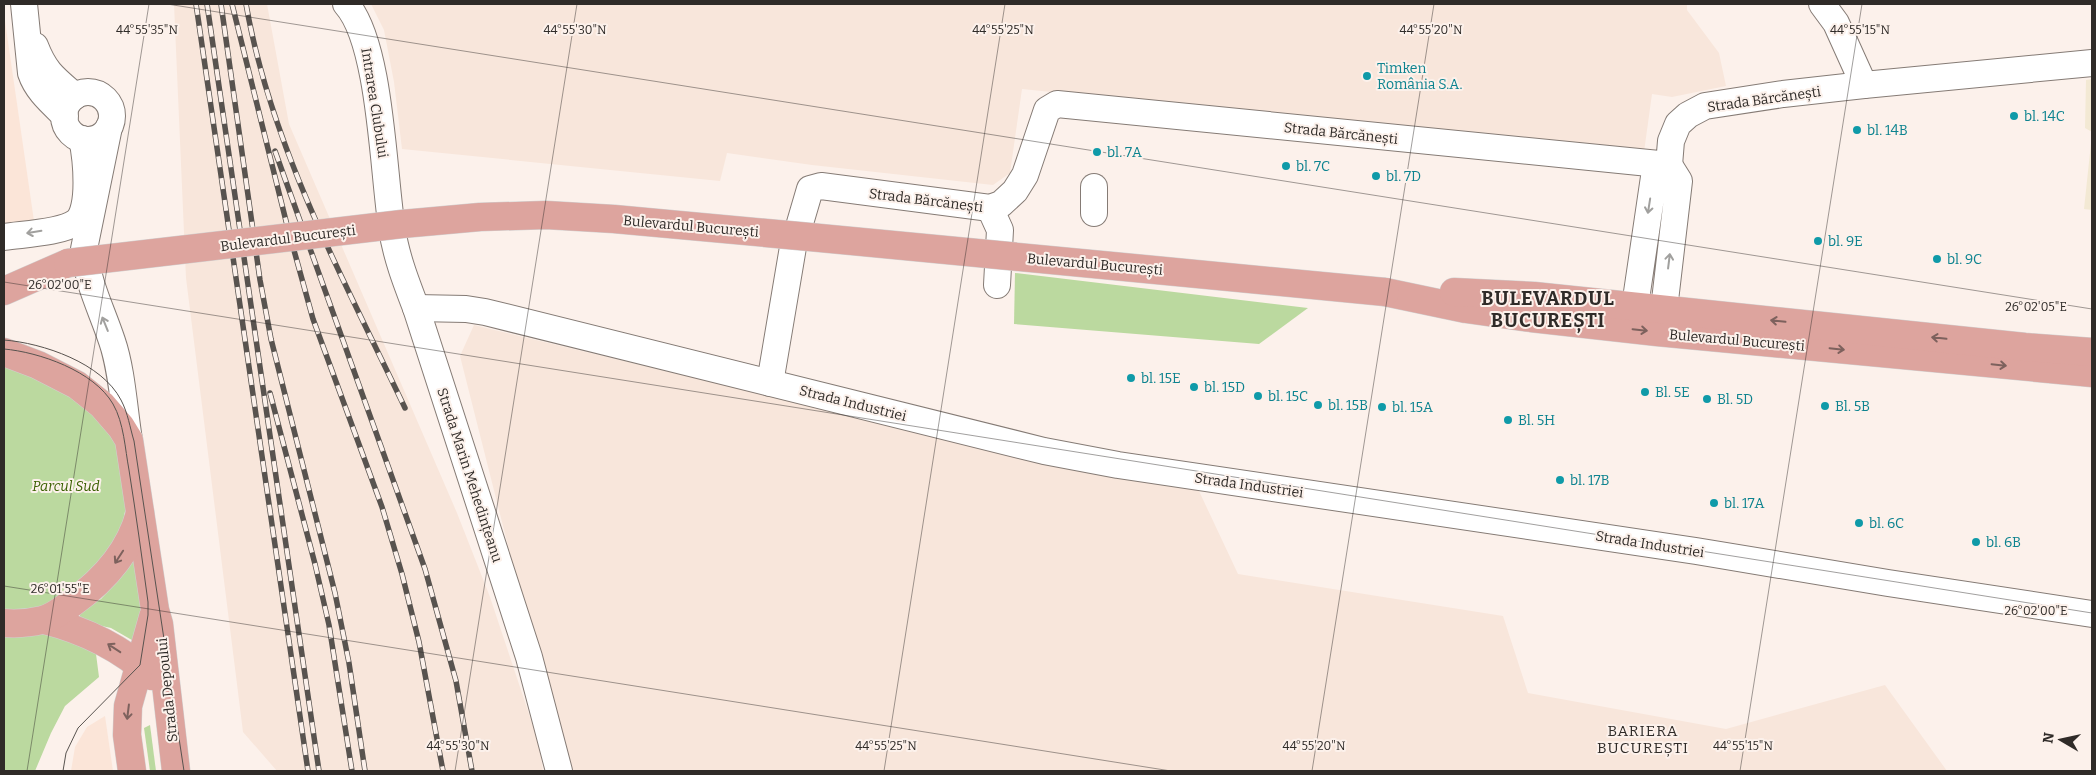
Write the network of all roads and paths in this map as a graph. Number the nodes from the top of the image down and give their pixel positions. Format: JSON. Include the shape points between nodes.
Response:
{"nodes":[{"id":1,"x":346,"y":4,"type":"edge"},
{"id":2,"x":1822,"y":4,"type":"edge"},
{"id":3,"x":25,"y":13,"type":"edge"},
{"id":4,"x":2092,"y":63,"type":"edge"},
{"id":5,"x":1864,"y":85,"type":"junction"},
{"id":6,"x":70,"y":106,"type":"junction"},
{"id":7,"x":109,"y":127,"type":"junction"},
{"id":8,"x":82,"y":139,"type":"junction"},
{"id":9,"x":1669,"y":165,"type":"junction"},
{"id":10,"x":385,"y":178,"type":"joint"},
{"id":11,"x":1094,"y":187,"type":"dead end"},
{"id":12,"x":990,"y":208,"type":"junction"},
{"id":13,"x":1094,"y":213,"type":"dead end"},
{"id":14,"x":4,"y":237,"type":"edge"},
{"id":15,"x":72,"y":245,"type":"junction"},
{"id":16,"x":4,"y":270,"type":"edge"},
{"id":17,"x":997,"y":285,"type":"dead end"},
{"id":18,"x":4,"y":291,"type":"edge"},
{"id":19,"x":1385,"y":292,"type":"junction"},
{"id":20,"x":1635,"y":306,"type":"junction"},
{"id":21,"x":416,"y":308,"type":"junction"},
{"id":22,"x":1664,"y":309,"type":"junction"},
{"id":23,"x":4,"y":352,"type":"edge"},
{"id":24,"x":2092,"y":352,"type":"edge"},
{"id":25,"x":117,"y":362,"type":"junction"},
{"id":26,"x":38,"y":365,"type":"junction"},
{"id":27,"x":2092,"y":372,"type":"edge"},
{"id":28,"x":770,"y":382,"type":"junction"},
{"id":29,"x":129,"y":440,"type":"junction"},
{"id":30,"x":140,"y":513,"type":"junction"},
{"id":31,"x":155,"y":610,"type":"junction"},
{"id":32,"x":2092,"y":614,"type":"edge"},
{"id":33,"x":44,"y":620,"type":"junction"},
{"id":34,"x":4,"y":623,"type":"edge"},
{"id":35,"x":140,"y":665,"type":"junction"},
{"id":36,"x":166,"y":689,"type":"junction"},
{"id":37,"x":132,"y":771,"type":"edge"},
{"id":38,"x":176,"y":771,"type":"edge"},
{"id":39,"x":559,"y":771,"type":"edge"}],
"edges":[{"from":1,"to":10,"type":"street","name":"Intrarea Clubului","via":[[354,12],[371,64]]},
{"from":2,"to":5,"type":"street","via":[[1836,23]]},
{"from":3,"to":6,"type":"street","via":[[43,66]]},
{"from":4,"to":5,"type":"street","name":"Strada Bărcănești"},
{"from":5,"to":9,"type":"street","name":"Strada Bărcănești","via":[[1705,106],[1678,124],[1671,141]]},
{"from":6,"to":7,"type":"street","via":[[91,92],[104,98],[112,110]]},
{"from":6,"to":8,"type":"street","via":[[70,132]]},
{"from":7,"to":8,"type":"street","via":[[104,135]]},
{"from":7,"to":15,"type":"street","via":[[99,184]]},
{"from":8,"to":15,"type":"street","via":[[86,166],[83,208]]},
{"from":9,"to":12,"type":"street","name":"Strada Bărcănești","via":[[1057,104],[1047,110],[1026,174],[1015,191],[1001,204]]},
{"from":9,"to":20,"type":"street","one_way":true,"via":[[1654,178]]},
{"from":22,"to":9,"type":"street","one_way":true,"via":[[1680,181]]},
{"from":10,"to":21,"type":"street","name":"Strada Marin Mehedințeanu","via":[[396,254]]},
{"from":11,"to":13,"type":"street"},
{"from":12,"to":17,"type":"street","via":[[1000,230]]},
{"from":12,"to":28,"type":"street","name":"Strada Bărcănești","via":[[821,186],[810,189],[793,247]]},
{"from":15,"to":14,"type":"street","one_way":true},
{"from":15,"to":16,"type":"main road"},
{"from":15,"to":18,"type":"main road","name":"Bulevardul București"},
{"from":15,"to":19,"type":"main road","name":"Bulevardul București","bridge":true,"via":[[480,217],[580,216]]},
{"from":25,"to":15,"type":"street","one_way":true,"via":[[86,266]]},
{"from":19,"to":20,"type":"main road","name":"Bulevardul București","via":[[1467,292]]},
{"from":19,"to":27,"type":"main road","name":"Bulevardul București","one_way":true,"via":[[1466,310],[1531,318]]},
{"from":20,"to":22,"type":"main road","name":"Bulevardul București"},
{"from":21,"to":28,"type":"street","name":"Strada Industriei","via":[[466,308]]},
{"from":21,"to":39,"type":"street","name":"Strada Marin Mehedințeanu","via":[[529,658]]},
{"from":24,"to":22,"type":"main road","name":"Bulevardul București","one_way":true},
{"from":23,"to":26,"type":"main road"},
{"from":25,"to":26,"type":"street","via":[[110,381],[92,386],[44,364]]},
{"from":25,"to":29,"type":"street"},
{"from":26,"to":29,"type":"main road","via":[[66,378],[102,405]]},
{"from":28,"to":32,"type":"street","name":"Strada Industriei","via":[[1044,451],[1118,465]]},
{"from":29,"to":30,"type":"main road","name":"Strada Depoului"},
{"from":30,"to":31,"type":"main road","name":"Strada Depoului"},
{"from":30,"to":33,"type":"main road","one_way":true,"via":[[130,538],[110,570],[81,597]]},
{"from":31,"to":35,"type":"main road","name":"Strada Depoului"},
{"from":31,"to":36,"type":"main road","name":"Strada Depoului"},
{"from":33,"to":34,"type":"main road"},
{"from":35,"to":33,"type":"main road","one_way":true,"via":[[105,642]]},
{"from":35,"to":36,"type":"main road"},
{"from":35,"to":37,"type":"main road","name":"Strada Depoului","one_way":true,"via":[[131,692],[127,721]]},
{"from":36,"to":38,"type":"main road","name":"Strada Depoului"}]}
